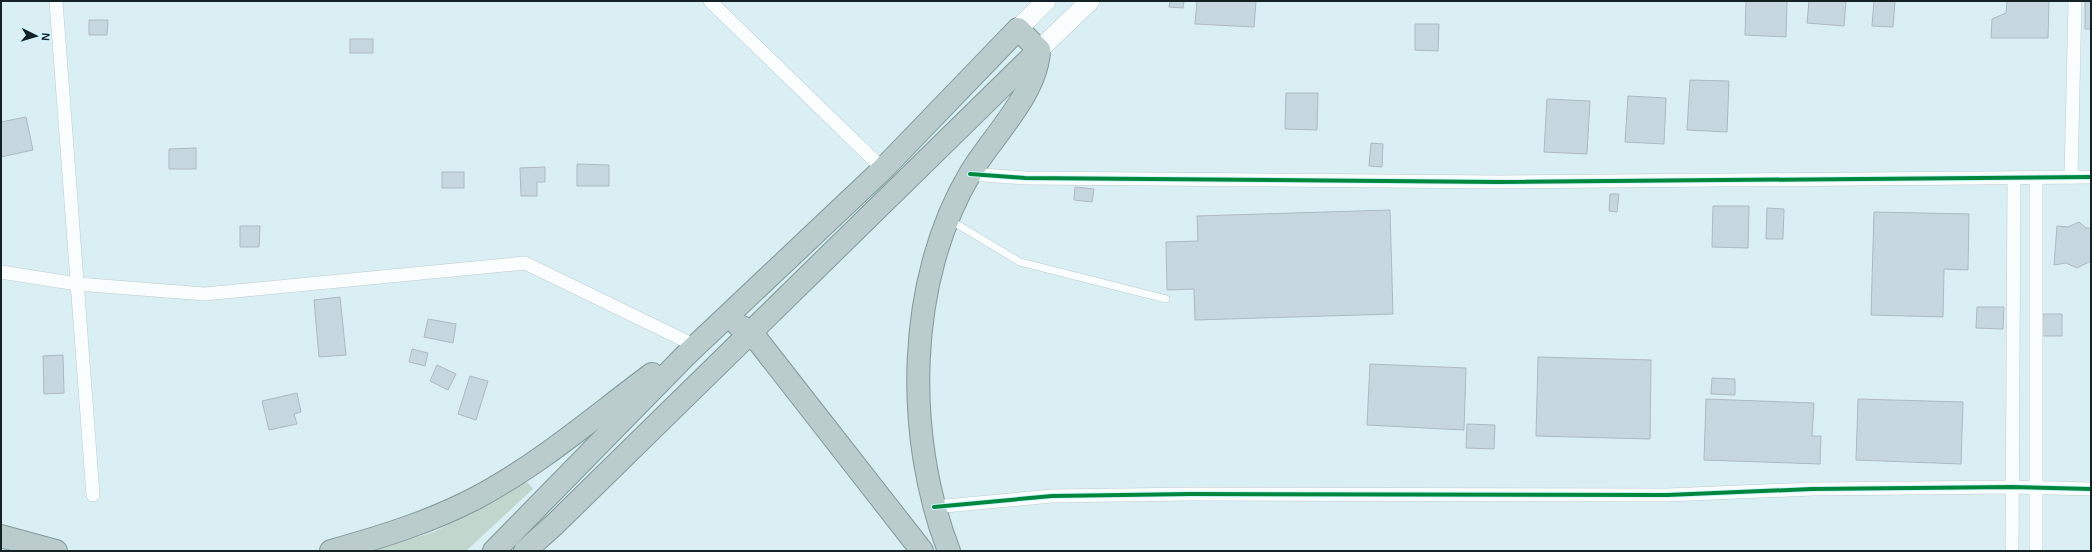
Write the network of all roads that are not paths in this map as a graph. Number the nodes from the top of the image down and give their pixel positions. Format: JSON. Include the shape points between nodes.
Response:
{"nodes":[{"id":1,"x":56,"y":1,"type":"edge"},
{"id":2,"x":710,"y":1,"type":"edge"},
{"id":3,"x":1046,"y":1,"type":"edge"},
{"id":4,"x":1090,"y":1,"type":"edge"},
{"id":5,"x":2075,"y":1,"type":"edge"},
{"id":6,"x":1018,"y":29,"type":"junction"},
{"id":7,"x":1039,"y":50,"type":"junction"},
{"id":8,"x":883,"y":169,"type":"junction"},
{"id":9,"x":970,"y":174,"type":"junction"},
{"id":10,"x":2036,"y":177,"type":"junction"},
{"id":11,"x":2071,"y":177,"type":"junction"},
{"id":12,"x":2091,"y":177,"type":"edge"},
{"id":13,"x":2014,"y":178,"type":"junction"},
{"id":14,"x":948,"y":219,"type":"junction"},
{"id":15,"x":1,"y":272,"type":"edge"},
{"id":16,"x":77,"y":284,"type":"junction"},
{"id":17,"x":1166,"y":299,"type":"dead end"},
{"id":18,"x":716,"y":326,"type":"junction"},
{"id":19,"x":751,"y":332,"type":"junction"},
{"id":20,"x":691,"y":350,"type":"junction"},
{"id":21,"x":2011,"y":487,"type":"junction"},
{"id":22,"x":2036,"y":489,"type":"junction"},
{"id":23,"x":2091,"y":489,"type":"edge"},
{"id":24,"x":93,"y":495,"type":"dead end"},
{"id":25,"x":934,"y":507,"type":"junction"},
{"id":26,"x":1,"y":536,"type":"edge"},
{"id":27,"x":56,"y":551,"type":"edge"},
{"id":28,"x":331,"y":551,"type":"edge"},
{"id":29,"x":494,"y":551,"type":"edge"},
{"id":30,"x":525,"y":551,"type":"edge"},
{"id":31,"x":922,"y":551,"type":"edge"},
{"id":32,"x":949,"y":551,"type":"edge"},
{"id":33,"x":2012,"y":551,"type":"edge"},
{"id":34,"x":2036,"y":551,"type":"edge"}],
"edges":[{"from":1,"to":16,"type":"street"},
{"from":2,"to":8,"type":"street"},
{"from":3,"to":6,"type":"main road"},
{"from":4,"to":7,"type":"main road"},
{"from":5,"to":11,"type":"street"},
{"from":6,"to":7,"type":"highway"},
{"from":6,"to":8,"type":"highway"},
{"from":7,"to":9,"type":"highway","via":[[1039,63],[1032,83]]},
{"from":7,"to":19,"type":"highway"},
{"from":8,"to":18,"type":"highway"},
{"from":9,"to":13,"type":"street","via":[[1025,178],[1498,182]]},
{"from":9,"to":14,"type":"highway"},
{"from":10,"to":11,"type":"street"},
{"from":10,"to":13,"type":"street"},
{"from":10,"to":22,"type":"street"},
{"from":11,"to":12,"type":"street"},
{"from":13,"to":21,"type":"street"},
{"from":14,"to":17,"type":"lane","via":[[1020,262]]},
{"from":14,"to":25,"type":"highway","via":[[935,255],[926,292],[920,350],[920,413],[927,476]]},
{"from":15,"to":16,"type":"street"},
{"from":16,"to":20,"type":"street","via":[[205,294],[525,263]]},
{"from":16,"to":24,"type":"street"},
{"from":18,"to":19,"type":"highway","via":[[734,324]]},
{"from":18,"to":20,"type":"highway"},
{"from":19,"to":30,"type":"highway"},
{"from":19,"to":31,"type":"highway"},
{"from":20,"to":28,"type":"highway","via":[[661,367],[520,472],[475,498],[394,533]]},
{"from":20,"to":29,"type":"highway"},
{"from":21,"to":22,"type":"street"},
{"from":21,"to":25,"type":"street","via":[[1812,489],[1667,494],[1145,494],[1052,496]]},
{"from":21,"to":33,"type":"street"},
{"from":22,"to":23,"type":"street"},
{"from":22,"to":34,"type":"street"},
{"from":25,"to":32,"type":"highway"},
{"from":26,"to":27,"type":"highway"}]}
